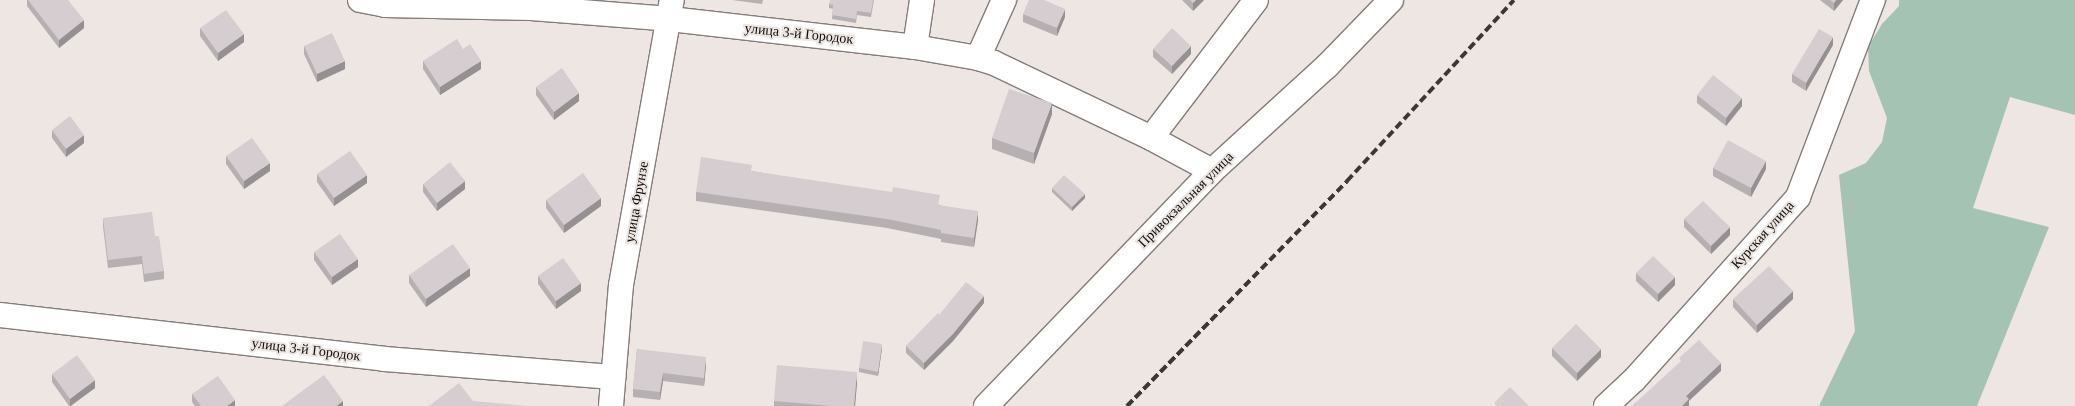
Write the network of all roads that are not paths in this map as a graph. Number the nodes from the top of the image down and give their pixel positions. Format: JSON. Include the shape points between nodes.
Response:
{"nodes":[{"id":1,"x":360,"y":0,"type":"edge"},
{"id":2,"x":922,"y":0,"type":"edge"},
{"id":3,"x":1004,"y":0,"type":"edge"},
{"id":4,"x":1256,"y":0,"type":"edge"},
{"id":5,"x":1391,"y":0,"type":"edge"},
{"id":6,"x":1872,"y":0,"type":"edge"},
{"id":7,"x":671,"y":10,"type":"edge"},
{"id":8,"x":915,"y":47,"type":"junction"},
{"id":9,"x":978,"y":58,"type":"junction"},
{"id":10,"x":1151,"y":138,"type":"junction"},
{"id":11,"x":1212,"y":171,"type":"junction"},
{"id":12,"x":0,"y":315,"type":"edge"},
{"id":13,"x":613,"y":377,"type":"junction"},
{"id":14,"x":611,"y":406,"type":"edge"},
{"id":15,"x":986,"y":406,"type":"edge"},
{"id":16,"x":1606,"y":406,"type":"edge"}],
"edges":[{"from":1,"to":7,"type":"street","name":"улица 3-й Городок","via":[[385,5]]},
{"from":2,"to":8,"type":"street"},
{"from":3,"to":9,"type":"street"},
{"from":4,"to":10,"type":"street"},
{"from":5,"to":11,"type":"street","name":"Привокзальная улица","via":[[1327,66]]},
{"from":6,"to":16,"type":"street","name":"Курская улица","via":[[1798,196],[1641,372]]},
{"from":7,"to":8,"type":"street","name":"улица 3-й Городок"},
{"from":7,"to":13,"type":"street","name":"улица Фрунзе","via":[[621,286]]},
{"from":8,"to":9,"type":"street","name":"улица 3-й Городок"},
{"from":9,"to":10,"type":"street","name":"улица 3-й Городок"},
{"from":10,"to":11,"type":"street","name":"улица 3-й Городок"},
{"from":11,"to":15,"type":"street","name":"Привокзальная улица"},
{"from":12,"to":13,"type":"street","name":"улица 3-й Городок","via":[[384,359]]},
{"from":13,"to":14,"type":"street","name":"улица Фрунзе"}]}
